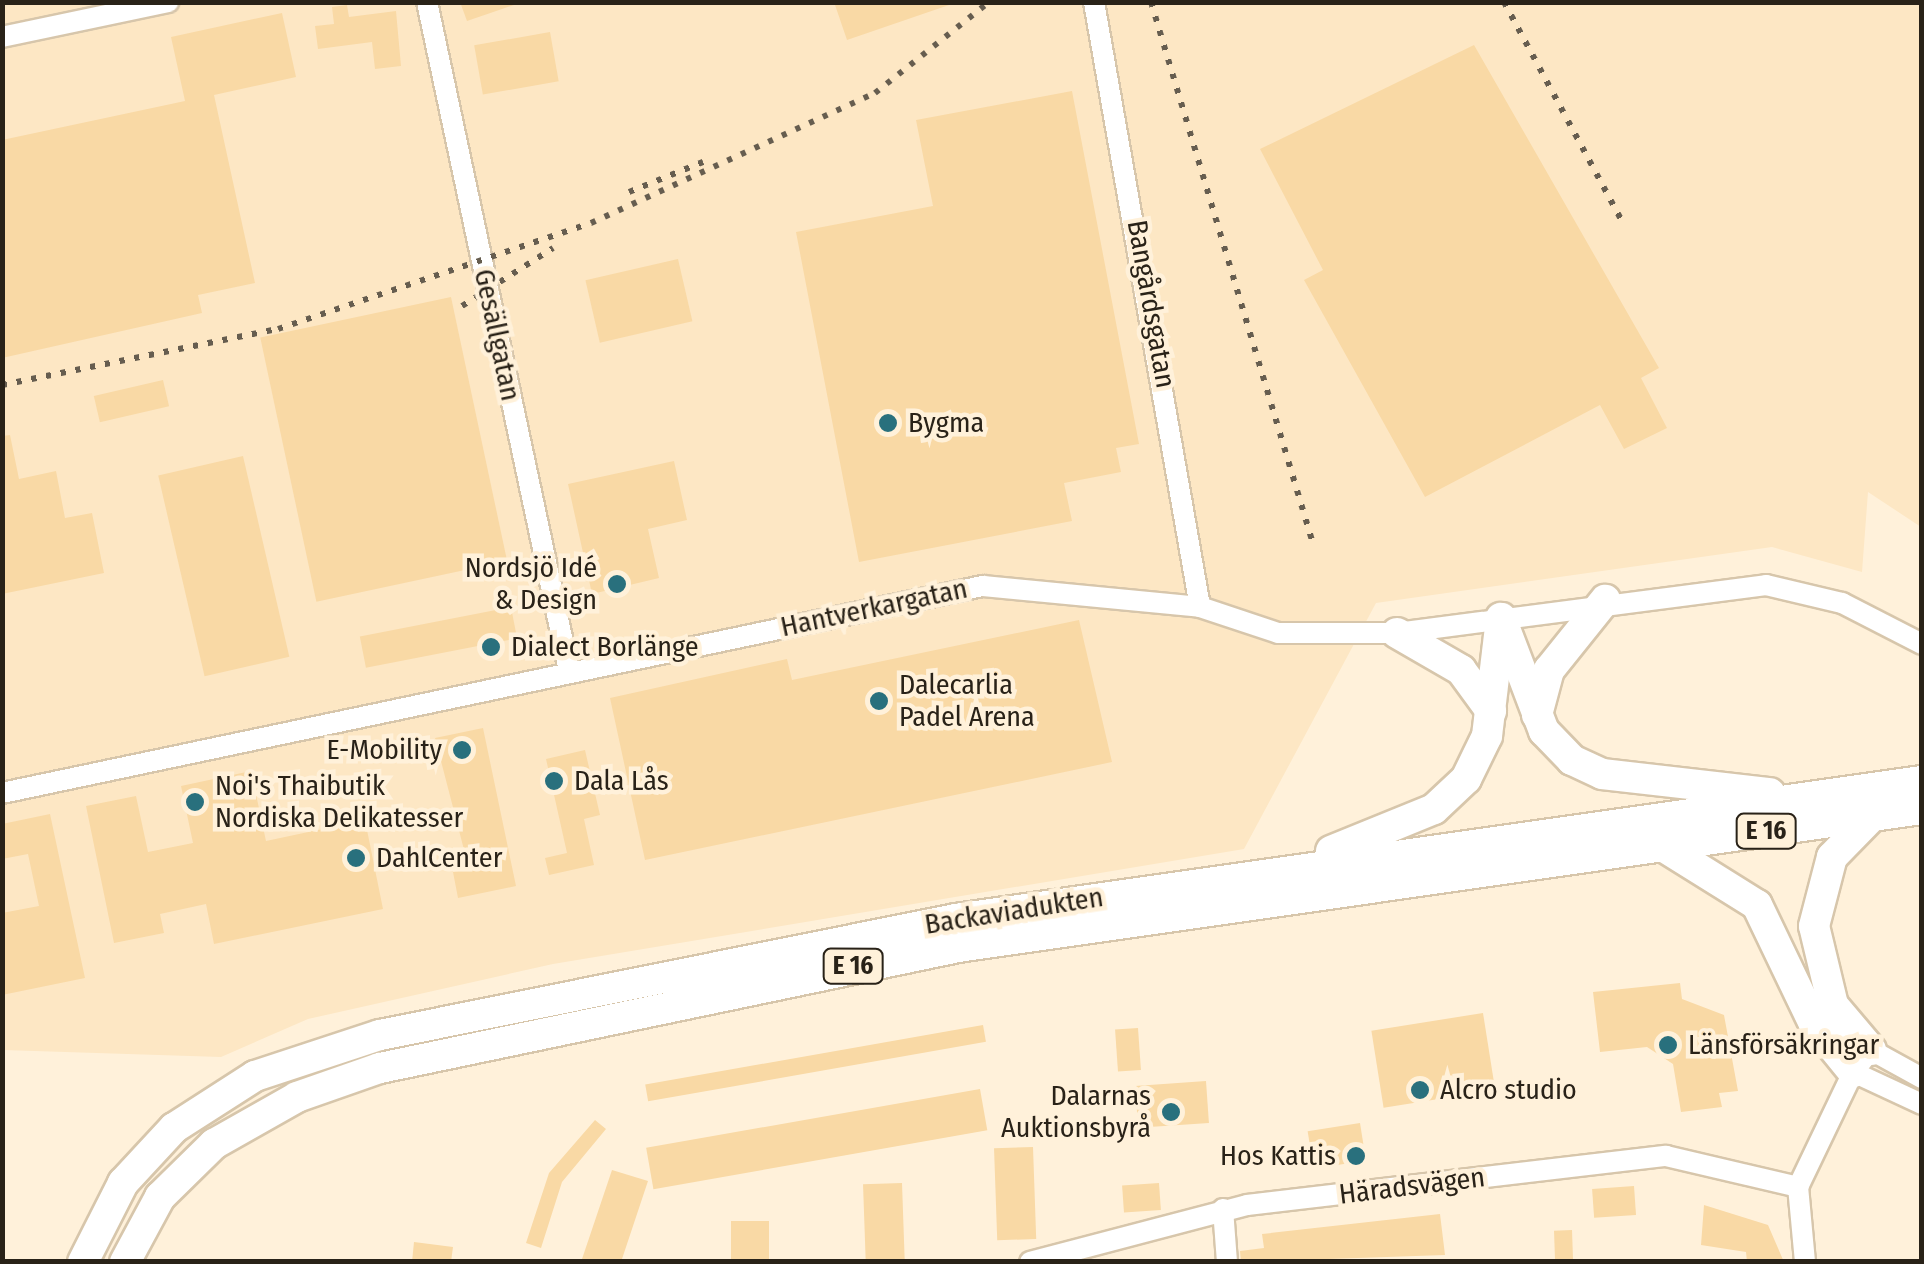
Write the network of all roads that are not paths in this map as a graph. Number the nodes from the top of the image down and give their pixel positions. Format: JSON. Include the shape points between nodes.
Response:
{"nodes":[{"id":1,"x":168,"y":2,"type":"edge"},
{"id":2,"x":427,"y":2,"type":"edge"},
{"id":3,"x":1094,"y":2,"type":"edge"},
{"id":4,"x":2,"y":37,"type":"edge"},
{"id":5,"x":1605,"y":600,"type":"junction"},
{"id":6,"x":1200,"y":606,"type":"junction"},
{"id":7,"x":1501,"y":618,"type":"junction"},
{"id":8,"x":1397,"y":633,"type":"junction"},
{"id":9,"x":1922,"y":644,"type":"edge"},
{"id":10,"x":568,"y":666,"type":"junction"},
{"id":11,"x":1491,"y":711,"type":"junction"},
{"id":12,"x":1537,"y":715,"type":"junction"},
{"id":13,"x":1922,"y":781,"type":"edge"},
{"id":14,"x":2,"y":793,"type":"edge"},
{"id":15,"x":1803,"y":798,"type":"junction"},
{"id":16,"x":1922,"y":809,"type":"edge"},
{"id":17,"x":1871,"y":817,"type":"junction"},
{"id":18,"x":1661,"y":845,"type":"junction"},
{"id":19,"x":1273,"y":872,"type":"junction"},
{"id":20,"x":1862,"y":1061,"type":"junction"},
{"id":21,"x":1922,"y":1078,"type":"edge"},
{"id":22,"x":1922,"y":1104,"type":"edge"},
{"id":23,"x":1798,"y":1187,"type":"junction"},
{"id":24,"x":1223,"y":1209,"type":"junction"},
{"id":25,"x":83,"y":1262,"type":"edge"},
{"id":26,"x":125,"y":1262,"type":"edge"},
{"id":27,"x":1030,"y":1262,"type":"edge"},
{"id":28,"x":1227,"y":1262,"type":"edge"},
{"id":29,"x":1806,"y":1262,"type":"edge"}],
"edges":[{"from":1,"to":4,"type":"street"},
{"from":2,"to":10,"type":"street","name":"Gesällgatan"},
{"from":3,"to":6,"type":"street","name":"Bangårdsgatan"},
{"from":5,"to":7,"type":"street","name":"Hantverkargatan"},
{"from":5,"to":9,"type":"street","name":"Hantverkargatan","via":[[1766,585],[1842,602]]},
{"from":5,"to":12,"type":"highway","via":[[1549,670]]},
{"from":6,"to":8,"type":"street","name":"Hantverkargatan","via":[[1278,633]]},
{"from":6,"to":10,"type":"street","name":"Hantverkargatan","via":[[983,586]]},
{"from":7,"to":8,"type":"street","name":"Hantverkargatan"},
{"from":7,"to":11,"type":"highway"},
{"from":7,"to":12,"type":"highway"},
{"from":8,"to":11,"type":"highway","via":[[1461,670]]},
{"from":10,"to":14,"type":"street","name":"Hantverkargatan"},
{"from":11,"to":19,"type":"highway","via":[[1478,758],[1434,809]]},
{"from":12,"to":15,"type":"highway","via":[[1560,751],[1587,769]]},
{"from":13,"to":15,"type":"highway","name":"Backaviadukten","number":"E 16"},
{"from":15,"to":19,"type":"highway","name":"Backaviadukten","number":"E 16"},
{"from":16,"to":17,"type":"highway","name":"Backaviadukten","number":"E 16"},
{"from":17,"to":18,"type":"highway","name":"Backaviadukten","number":"E 16"},
{"from":17,"to":20,"type":"highway","via":[[1832,857],[1814,926],[1833,1005]]},
{"from":18,"to":20,"type":"highway","via":[[1757,905],[1814,1024]]},
{"from":18,"to":26,"type":"highway","name":"Backaviadukten","number":"E 16","via":[[958,946],[380,1068],[296,1097],[214,1144],[160,1197]]},
{"from":19,"to":25,"type":"highway","name":"Backaviadukten","number":"E 16","via":[[774,952],[309,1055],[174,1128],[123,1183]]},
{"from":20,"to":21,"type":"street"},
{"from":20,"to":22,"type":"street"},
{"from":20,"to":23,"type":"street"},
{"from":23,"to":24,"type":"street","name":"Häradsvägen","via":[[1666,1156]]},
{"from":23,"to":29,"type":"street"},
{"from":24,"to":27,"type":"street","name":"Häradsvägen"},
{"from":24,"to":28,"type":"street"}]}
